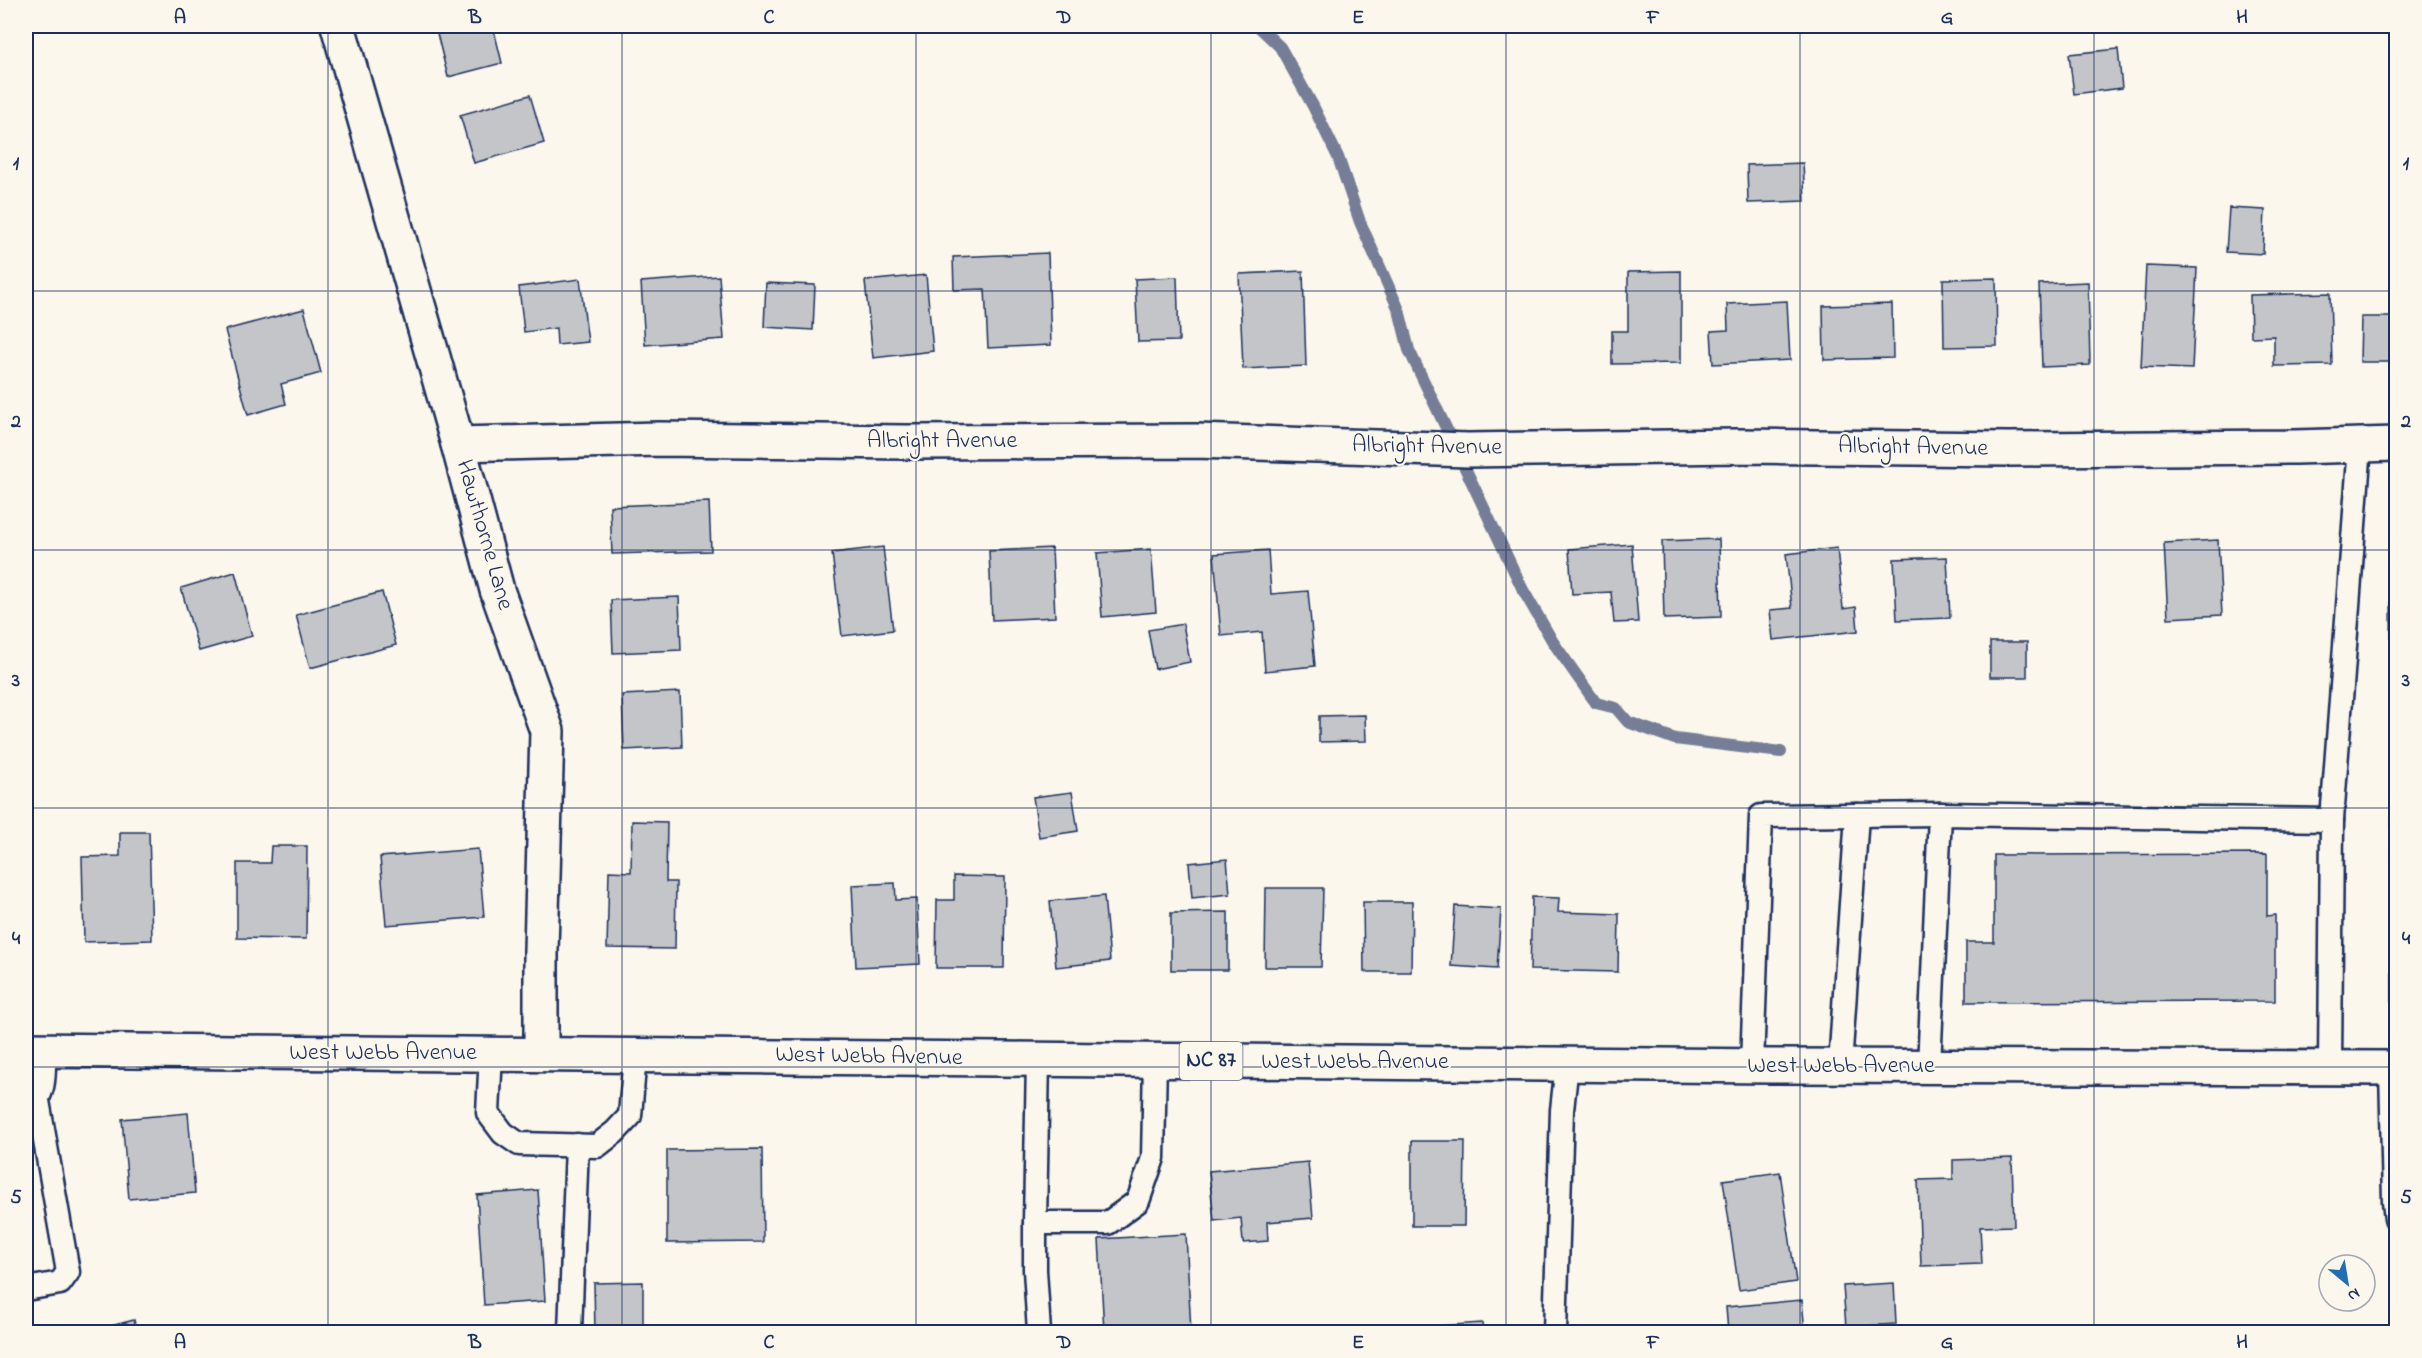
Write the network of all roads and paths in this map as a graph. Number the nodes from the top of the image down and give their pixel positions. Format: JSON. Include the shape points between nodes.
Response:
{"nodes":[{"id":1,"x":338,"y":26,"type":"edge"},
{"id":2,"x":459,"y":444,"type":"junction"},
{"id":3,"x":2397,"y":444,"type":"edge"},
{"id":4,"x":2360,"y":445,"type":"junction"},
{"id":5,"x":1940,"y":814,"type":"junction"},
{"id":6,"x":1857,"y":815,"type":"junction"},
{"id":7,"x":2332,"y":820,"type":"junction"},
{"id":8,"x":35,"y":1050,"type":"edge"},
{"id":9,"x":491,"y":1053,"type":"junction"},
{"id":10,"x":541,"y":1054,"type":"junction"},
{"id":11,"x":635,"y":1055,"type":"junction"},
{"id":12,"x":1038,"y":1059,"type":"junction"},
{"id":13,"x":1155,"y":1060,"type":"junction"},
{"id":14,"x":1567,"y":1064,"type":"junction"},
{"id":15,"x":1752,"y":1066,"type":"junction"},
{"id":16,"x":1840,"y":1066,"type":"junction"},
{"id":17,"x":1929,"y":1067,"type":"junction"},
{"id":18,"x":2330,"y":1068,"type":"junction"},
{"id":19,"x":2394,"y":1068,"type":"edge"},
{"id":20,"x":32,"y":1107,"type":"edge"},
{"id":21,"x":577,"y":1145,"type":"junction"},
{"id":22,"x":2397,"y":1219,"type":"edge"},
{"id":23,"x":1035,"y":1223,"type":"junction"},
{"id":24,"x":26,"y":1289,"type":"edge"},
{"id":25,"x":570,"y":1332,"type":"edge"},
{"id":26,"x":1039,"y":1332,"type":"edge"},
{"id":27,"x":1555,"y":1332,"type":"edge"}],
"edges":[{"from":1,"to":2,"type":"main road","name":"Hawthorne Lane"},
{"from":2,"to":4,"type":"main road","name":"Albright Avenue","via":[[659,439],[1196,441],[1468,450]]},
{"from":2,"to":10,"type":"main road","name":"Hawthorne Lane","via":[[496,590],[547,731]]},
{"from":3,"to":4,"type":"main road","name":"Albright Avenue"},
{"from":4,"to":7,"type":"lane"},
{"from":5,"to":6,"type":"lane"},
{"from":5,"to":7,"type":"lane"},
{"from":5,"to":17,"type":"lane"},
{"from":6,"to":15,"type":"lane","via":[[1761,816]]},
{"from":6,"to":16,"type":"lane"},
{"from":7,"to":18,"type":"lane"},
{"from":8,"to":9,"type":"main road","name":"West Webb Avenue","number":"NC 87"},
{"from":8,"to":20,"type":"lane","via":[[44,1086]]},
{"from":9,"to":10,"type":"main road","name":"West Webb Avenue","number":"NC 87"},
{"from":9,"to":21,"type":"lane","via":[[488,1113],[502,1133],[519,1144]]},
{"from":10,"to":11,"type":"main road","name":"West Webb Avenue","number":"NC 87"},
{"from":11,"to":12,"type":"main road","name":"West Webb Avenue","number":"NC 87"},
{"from":11,"to":21,"type":"lane","via":[[630,1116],[597,1146]]},
{"from":12,"to":13,"type":"main road","name":"West Webb Avenue","number":"NC 87"},
{"from":12,"to":23,"type":"lane"},
{"from":13,"to":14,"type":"main road","name":"West Webb Avenue","number":"NC 87"},
{"from":13,"to":23,"type":"lane","via":[[1154,1158],[1138,1201],[1108,1223]]},
{"from":14,"to":15,"type":"main road","name":"West Webb Avenue","number":"NC 87"},
{"from":14,"to":27,"type":"lane"},
{"from":15,"to":16,"type":"main road","name":"West Webb Avenue","number":"NC 87"},
{"from":16,"to":17,"type":"main road","name":"West Webb Avenue","number":"NC 87"},
{"from":17,"to":18,"type":"main road","name":"West Webb Avenue","number":"NC 87"},
{"from":18,"to":19,"type":"main road","name":"West Webb Avenue","number":"NC 87"},
{"from":19,"to":22,"type":"lane"},
{"from":20,"to":24,"type":"lane","via":[[68,1272],[60,1283]]},
{"from":21,"to":25,"type":"lane"},
{"from":23,"to":26,"type":"lane"}]}
